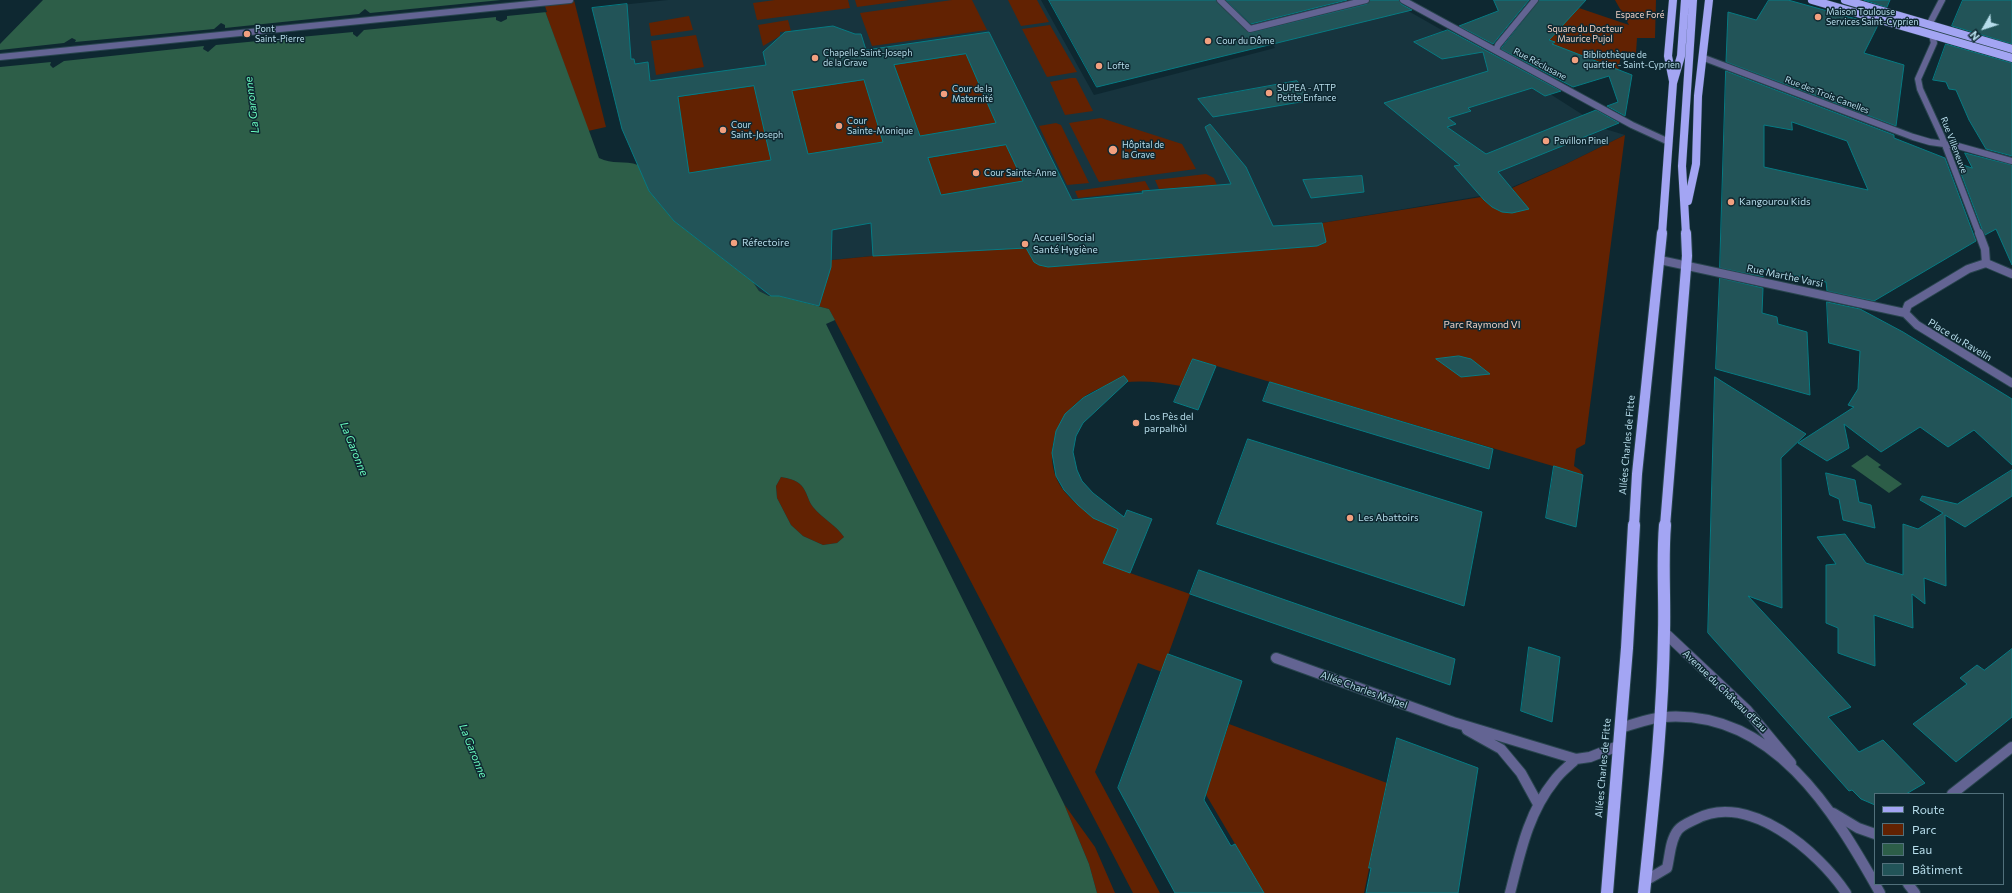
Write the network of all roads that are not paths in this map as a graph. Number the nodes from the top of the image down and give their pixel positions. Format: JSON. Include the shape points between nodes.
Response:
{"nodes":[{"id":1,"x":570,"y":0,"type":"edge"},
{"id":2,"x":1220,"y":0,"type":"edge"},
{"id":3,"x":1366,"y":0,"type":"edge"},
{"id":4,"x":1403,"y":0,"type":"edge"},
{"id":5,"x":1535,"y":0,"type":"edge"},
{"id":6,"x":1673,"y":0,"type":"edge"},
{"id":7,"x":1685,"y":0,"type":"edge"},
{"id":8,"x":1694,"y":0,"type":"edge"},
{"id":9,"x":1709,"y":0,"type":"edge"},
{"id":10,"x":1812,"y":0,"type":"edge"},
{"id":11,"x":1845,"y":0,"type":"edge"},
{"id":12,"x":1939,"y":1,"type":"edge"},
{"id":13,"x":1929,"y":25,"type":"junction"},
{"id":14,"x":1932,"y":35,"type":"junction"},
{"id":15,"x":2012,"y":49,"type":"edge"},
{"id":16,"x":1496,"y":50,"type":"junction"},
{"id":17,"x":0,"y":57,"type":"edge"},
{"id":18,"x":1704,"y":58,"type":"junction"},
{"id":19,"x":2012,"y":58,"type":"edge"},
{"id":20,"x":1673,"y":83,"type":"junction"},
{"id":21,"x":1669,"y":142,"type":"junction"},
{"id":22,"x":1945,"y":144,"type":"junction"},
{"id":23,"x":2012,"y":161,"type":"edge"},
{"id":24,"x":1685,"y":212,"type":"junction"},
{"id":25,"x":1660,"y":260,"type":"junction"},
{"id":26,"x":1986,"y":263,"type":"junction"},
{"id":27,"x":1686,"y":266,"type":"junction"},
{"id":28,"x":2012,"y":274,"type":"edge"},
{"id":29,"x":1905,"y":313,"type":"junction"},
{"id":30,"x":2012,"y":383,"type":"edge"},
{"id":31,"x":1664,"y":632,"type":"junction"},
{"id":32,"x":1276,"y":658,"type":"dead end"},
{"id":33,"x":1661,"y":717,"type":"junction"},
{"id":34,"x":1453,"y":722,"type":"junction"},
{"id":35,"x":1620,"y":728,"type":"junction"},
{"id":36,"x":1618,"y":746,"type":"junction"},
{"id":37,"x":2012,"y":747,"type":"edge"},
{"id":38,"x":1576,"y":759,"type":"junction"},
{"id":39,"x":1798,"y":771,"type":"junction"},
{"id":40,"x":1953,"y":793,"type":"edge"},
{"id":41,"x":1538,"y":804,"type":"junction"},
{"id":42,"x":1832,"y":813,"type":"junction"},
{"id":43,"x":1874,"y":834,"type":"edge"},
{"id":44,"x":1645,"y":881,"type":"junction"},
{"id":45,"x":1874,"y":882,"type":"edge"},
{"id":46,"x":1909,"y":885,"type":"edge"},
{"id":47,"x":1510,"y":893,"type":"edge"},
{"id":48,"x":1606,"y":893,"type":"edge"},
{"id":49,"x":1644,"y":893,"type":"edge"},
{"id":50,"x":1846,"y":893,"type":"edge"},
{"id":51,"x":1916,"y":893,"type":"edge"}],
"edges":[{"from":1,"to":17,"type":"street"},
{"from":2,"to":3,"type":"street","via":[[1250,29]]},
{"from":4,"to":16,"type":"street","name":"Rue Réclusane"},
{"from":5,"to":16,"type":"street"},
{"from":6,"to":20,"type":"main road","via":[[1668,56]]},
{"from":7,"to":20,"type":"main road","name":"Allées Charles de Fitte","via":[[1681,56]]},
{"from":8,"to":24,"type":"main road","via":[[1682,166]]},
{"from":9,"to":18,"type":"main road"},
{"from":10,"to":14,"type":"main road"},
{"from":11,"to":13,"type":"main road"},
{"from":12,"to":13,"type":"street"},
{"from":13,"to":15,"type":"main road"},
{"from":14,"to":19,"type":"main road"},
{"from":14,"to":22,"type":"street","name":"Rue Villeneuve","via":[[1934,43],[1918,79]]},
{"from":16,"to":21,"type":"street","name":"Rue Réclusane","via":[[1632,125]]},
{"from":18,"to":22,"type":"street","name":"Rue des Trois Canelles","via":[[1913,136]]},
{"from":18,"to":24,"type":"main road","via":[[1698,96],[1696,164]]},
{"from":20,"to":21,"type":"main road","name":"Allées Charles de Fitte"},
{"from":21,"to":25,"type":"main road","name":"Allées Charles de Fitte"},
{"from":22,"to":23,"type":"street","name":"Rue des Trois Canelles"},
{"from":22,"to":26,"type":"street","name":"Rue Villeneuve","via":[[1985,249]]},
{"from":24,"to":27,"type":"main road","via":[[1688,250]]},
{"from":25,"to":27,"type":"street","name":"Rue Marthe Varsi"},
{"from":25,"to":35,"type":"main road","name":"Allées Charles de Fitte","via":[[1637,474]]},
{"from":26,"to":28,"type":"street"},
{"from":26,"to":29,"type":"street","via":[[1968,269],[1908,305]]},
{"from":27,"to":29,"type":"street","name":"Rue Marthe Varsi"},
{"from":27,"to":31,"type":"main road","via":[[1663,547]]},
{"from":29,"to":30,"type":"street","name":"Place du Ravelin","via":[[1917,325]]},
{"from":31,"to":33,"type":"main road"},
{"from":31,"to":39,"type":"street","name":"Avenue du Château d'Eau","via":[[1743,706],[1777,742]]},
{"from":32,"to":34,"type":"street","name":"Allée Charles Malpel"},
{"from":33,"to":35,"type":"street","name":"Avenue du Château d'Eau"},
{"from":33,"to":39,"type":"street","name":"Avenue du Château d'Eau","via":[[1699,718],[1725,724],[1756,739]]},
{"from":33,"to":44,"type":"main road"},
{"from":34,"to":38,"type":"street","name":"Allée Charles Malpel"},
{"from":34,"to":41,"type":"street","name":"Allée Charles Malpel","via":[[1501,749],[1521,774]]},
{"from":35,"to":36,"type":"main road","name":"Allées Charles de Fitte"},
{"from":36,"to":38,"type":"street","name":"Allée Charles Malpel","via":[[1590,757]]},
{"from":36,"to":48,"type":"main road","name":"Allées Charles de Fitte"},
{"from":37,"to":40,"type":"street"},
{"from":38,"to":41,"type":"street","via":[[1554,780]]},
{"from":39,"to":42,"type":"street","name":"Avenue du Château d'Eau"},
{"from":41,"to":47,"type":"street","via":[[1524,838]]},
{"from":42,"to":43,"type":"street"},
{"from":42,"to":45,"type":"street","name":"Avenue du Château d'Eau"},
{"from":44,"to":49,"type":"main road"},
{"from":44,"to":50,"type":"street","via":[[1667,868],[1677,831],[1695,818],[1720,811],[1741,813],[1764,820],[1782,831],[1815,857]]},
{"from":46,"to":51,"type":"street"}]}
